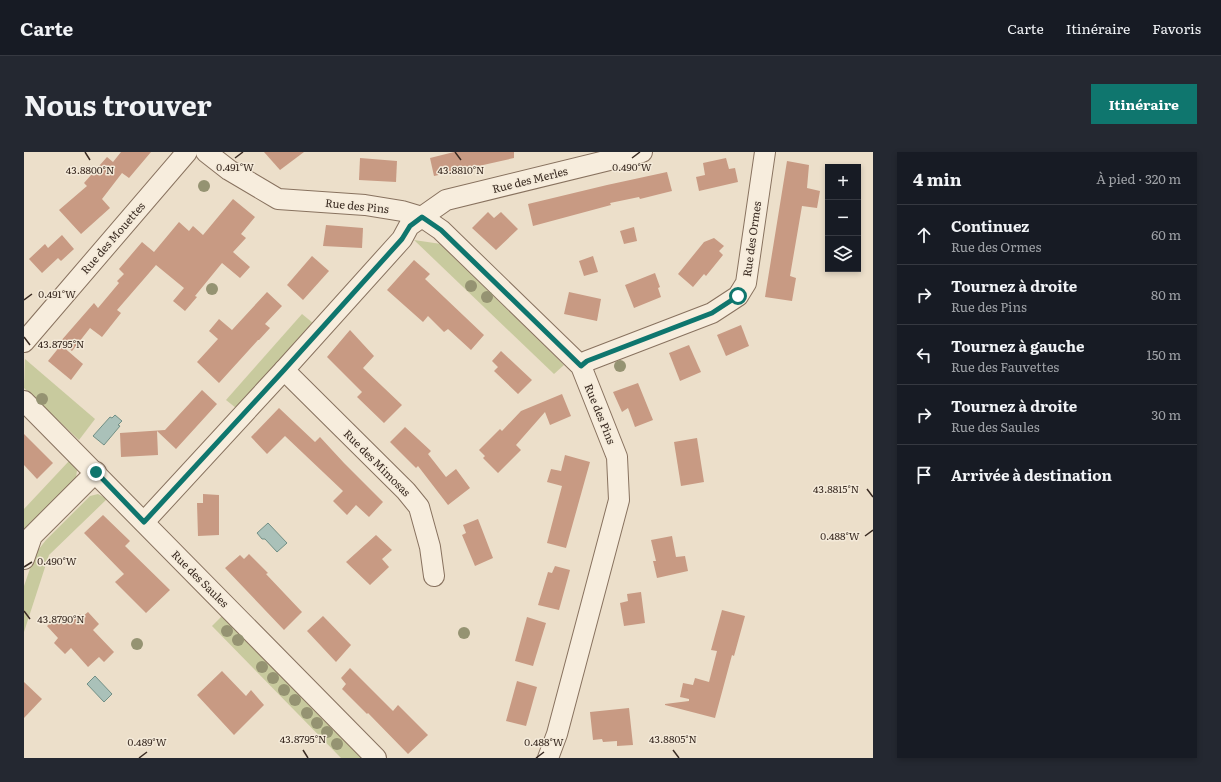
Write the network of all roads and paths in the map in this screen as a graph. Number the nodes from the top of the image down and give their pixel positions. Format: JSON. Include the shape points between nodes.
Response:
{"nodes":[{"id":1,"x":186,"y":152,"type":"edge"},
{"id":2,"x":206,"y":152,"type":"edge"},
{"id":3,"x":642,"y":152,"type":"edge"},
{"id":4,"x":765,"y":152,"type":"edge"},
{"id":5,"x":422,"y":217,"type":"junction"},
{"id":6,"x":24,"y":342,"type":"edge"},
{"id":7,"x":581,"y":366,"type":"junction"},
{"id":8,"x":284,"y":370,"type":"junction"},
{"id":9,"x":24,"y":401,"type":"edge"},
{"id":10,"x":96,"y":472,"type":"junction"},
{"id":11,"x":144,"y":522,"type":"junction"},
{"id":12,"x":24,"y":559,"type":"edge"},
{"id":13,"x":434,"y":576,"type":"dead end"},
{"id":14,"x":376,"y":758,"type":"edge"},
{"id":15,"x":548,"y":758,"type":"edge"}],
"edges":[{"from":1,"to":6,"type":"street","name":"Rue des Mouettes"},
{"from":2,"to":5,"type":"street","name":"Rue des Pins","via":[[229,170],[278,199],[365,205],[402,210]]},
{"from":3,"to":5,"type":"street","name":"Rue des Merles","via":[[446,200]]},
{"from":4,"to":7,"type":"street","name":"Rue des Ormes","via":[[746,283],[738,296],[712,313],[587,361]]},
{"from":5,"to":7,"type":"street","name":"Rue des Pins","via":[[441,230]]},
{"from":5,"to":8,"type":"street","name":"Rue des Merles","via":[[410,226],[402,239]]},
{"from":7,"to":15,"type":"street","name":"Rue des Pins","via":[[617,457],[619,500],[557,734]]},
{"from":8,"to":11,"type":"street","name":"Rue des Merles"},
{"from":8,"to":13,"type":"street","name":"Rue des Mimosas","via":[[419,507],[430,547]]},
{"from":9,"to":10,"type":"street","name":"Rue des Saules"},
{"from":10,"to":11,"type":"street","name":"Rue des Saules"},
{"from":10,"to":12,"type":"street","via":[[32,536]]},
{"from":11,"to":14,"type":"street","name":"Rue des Saules"}]}
